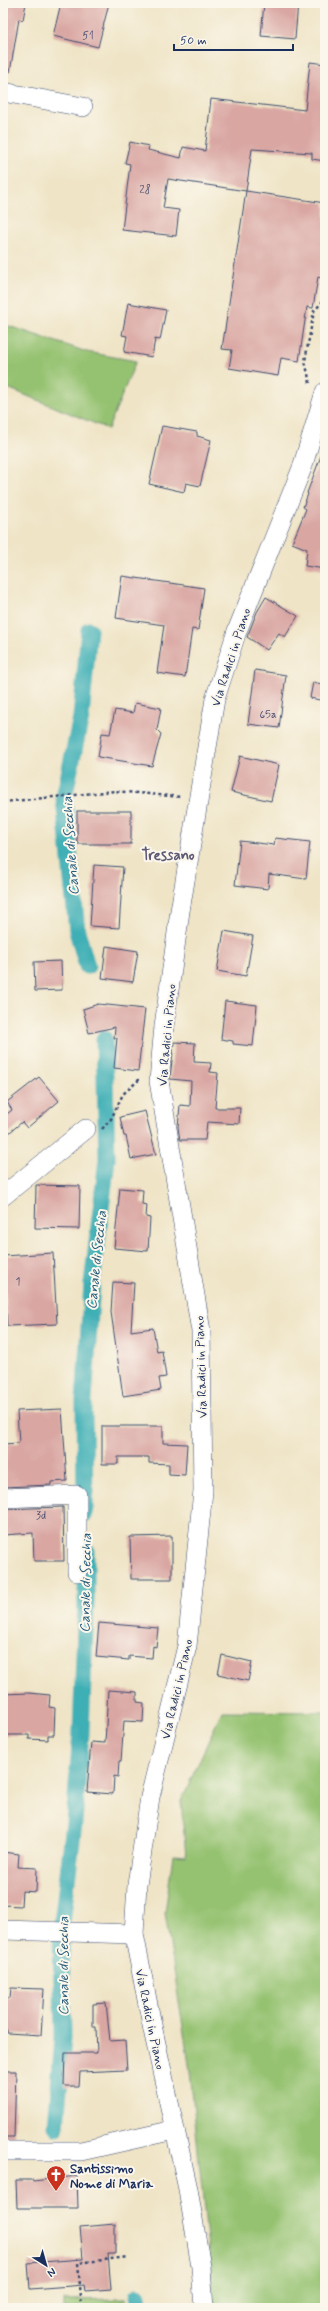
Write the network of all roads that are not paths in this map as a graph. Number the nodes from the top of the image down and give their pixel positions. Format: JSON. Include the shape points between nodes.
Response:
{"nodes":[{"id":1,"x":3,"y":92,"type":"edge"},
{"id":2,"x":83,"y":107,"type":"dead end"},
{"id":3,"x":325,"y":392,"type":"edge"},
{"id":4,"x":93,"y":1130,"type":"road end"},
{"id":5,"x":3,"y":1196,"type":"edge"},
{"id":6,"x":3,"y":1498,"type":"edge"},
{"id":7,"x":77,"y":1572,"type":"dead end"},
{"id":8,"x":3,"y":1930,"type":"edge"},
{"id":9,"x":134,"y":1934,"type":"junction"},
{"id":10,"x":174,"y":2130,"type":"junction"},
{"id":11,"x":3,"y":2151,"type":"edge"},
{"id":12,"x":204,"y":2308,"type":"edge"}],
"edges":[{"from":1,"to":2,"type":"street"},
{"from":3,"to":9,"type":"street","name":"Via Radici in Piano","via":[[302,468],[237,631],[215,699],[165,1018],[159,1081],[201,1331],[203,1491],[187,1646],[150,1797],[137,1885]]},
{"from":4,"to":5,"type":"street"},
{"from":6,"to":7,"type":"street","via":[[77,1495]]},
{"from":8,"to":9,"type":"street"},
{"from":9,"to":10,"type":"street","name":"Via Radici in Piano"},
{"from":10,"to":11,"type":"street","via":[[81,2150]]},
{"from":10,"to":12,"type":"street","name":"Via Radici in Piano","via":[[188,2189],[201,2266]]}]}
